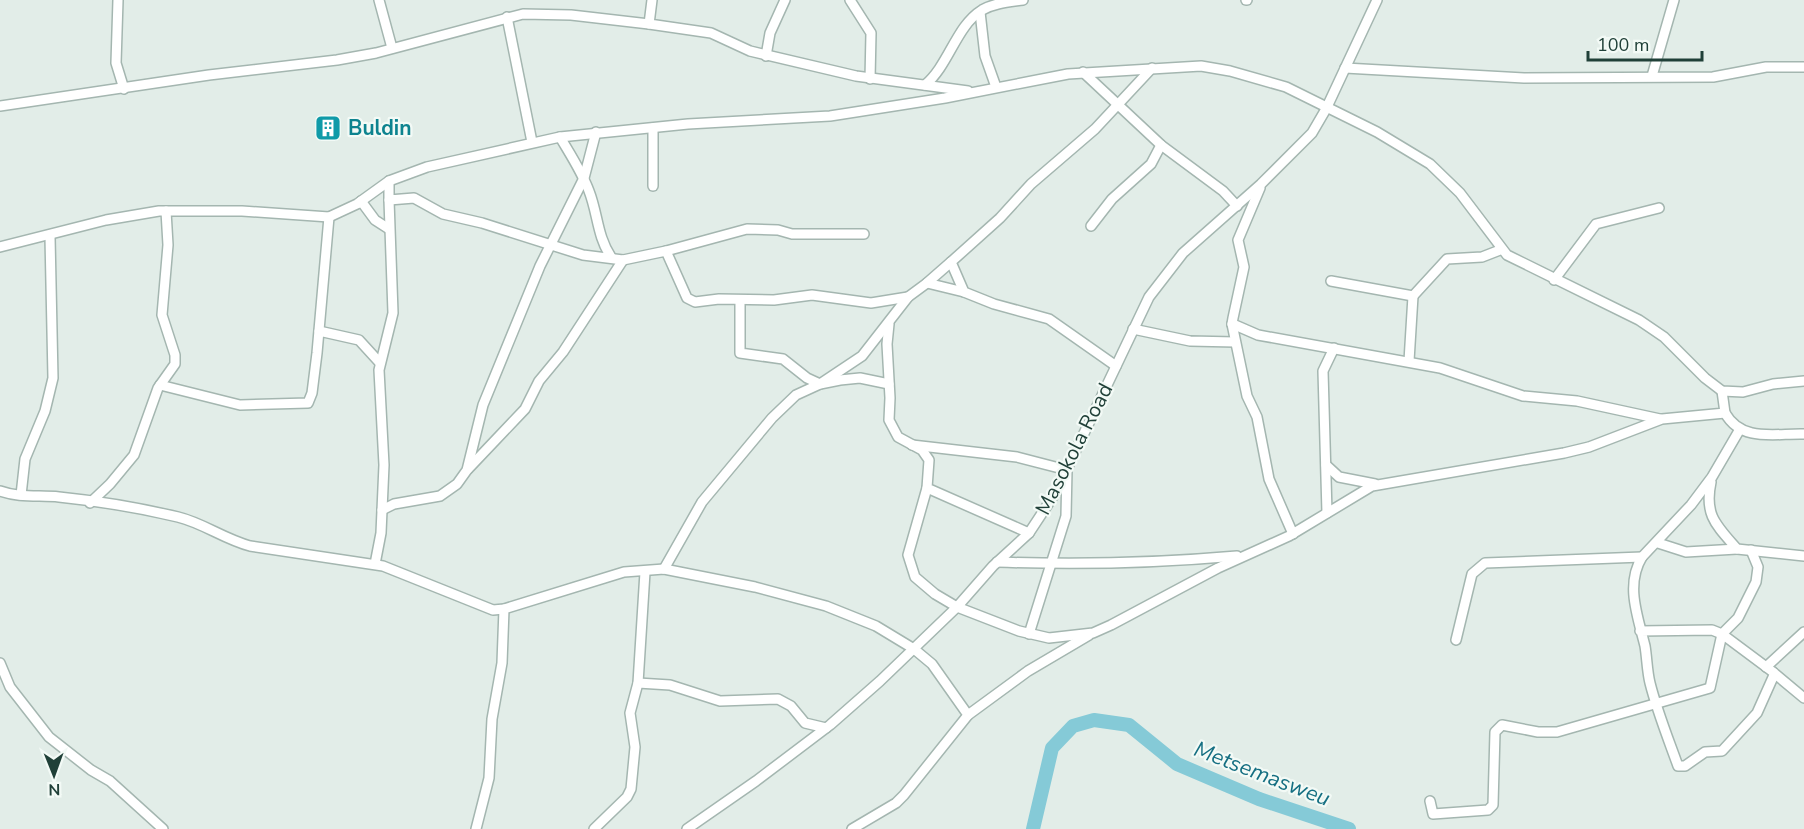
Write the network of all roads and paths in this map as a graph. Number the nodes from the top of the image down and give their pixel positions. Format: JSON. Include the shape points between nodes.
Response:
{"nodes":[{"id":1,"x":118,"y":0,"type":"edge"},
{"id":2,"x":379,"y":0,"type":"edge"},
{"id":3,"x":652,"y":0,"type":"edge"},
{"id":4,"x":785,"y":0,"type":"edge"},
{"id":5,"x":850,"y":0,"type":"edge"},
{"id":6,"x":1023,"y":0,"type":"edge"},
{"id":7,"x":1377,"y":0,"type":"edge"},
{"id":8,"x":1674,"y":0,"type":"edge"},
{"id":9,"x":980,"y":12,"type":"junction"},
{"id":10,"x":507,"y":17,"type":"junction"},
{"id":11,"x":649,"y":24,"type":"junction"},
{"id":12,"x":392,"y":48,"type":"junction"},
{"id":13,"x":766,"y":56,"type":"junction"},
{"id":14,"x":1804,"y":67,"type":"edge"},
{"id":15,"x":1152,"y":68,"type":"junction"},
{"id":16,"x":1345,"y":68,"type":"junction"},
{"id":17,"x":1083,"y":72,"type":"junction"},
{"id":18,"x":1652,"y":76,"type":"junction"},
{"id":19,"x":870,"y":79,"type":"junction"},
{"id":20,"x":925,"y":85,"type":"junction"},
{"id":21,"x":996,"y":87,"type":"junction"},
{"id":22,"x":124,"y":89,"type":"junction"},
{"id":23,"x":973,"y":92,"type":"junction"},
{"id":24,"x":1116,"y":105,"type":"junction"},
{"id":25,"x":0,"y":106,"type":"edge"},
{"id":26,"x":1326,"y":109,"type":"junction"},
{"id":27,"x":653,"y":128,"type":"junction"},
{"id":28,"x":596,"y":132,"type":"junction"},
{"id":29,"x":560,"y":137,"type":"junction"},
{"id":30,"x":532,"y":142,"type":"junction"},
{"id":31,"x":1161,"y":145,"type":"junction"},
{"id":32,"x":584,"y":178,"type":"junction"},
{"id":33,"x":388,"y":181,"type":"junction"},
{"id":34,"x":1261,"y":184,"type":"junction"},
{"id":35,"x":654,"y":186,"type":"dead end"},
{"id":36,"x":389,"y":200,"type":"junction"},
{"id":37,"x":361,"y":201,"type":"junction"},
{"id":38,"x":1237,"y":206,"type":"junction"},
{"id":39,"x":1659,"y":208,"type":"dead end"},
{"id":40,"x":166,"y":211,"type":"junction"},
{"id":41,"x":329,"y":217,"type":"junction"},
{"id":42,"x":1091,"y":226,"type":"dead end"},
{"id":43,"x":389,"y":229,"type":"junction"},
{"id":44,"x":864,"y":234,"type":"dead end"},
{"id":45,"x":50,"y":237,"type":"junction"},
{"id":46,"x":549,"y":245,"type":"junction"},
{"id":47,"x":0,"y":247,"type":"edge"},
{"id":48,"x":1500,"y":250,"type":"junction"},
{"id":49,"x":666,"y":251,"type":"junction"},
{"id":50,"x":611,"y":257,"type":"junction"},
{"id":51,"x":623,"y":260,"type":"junction"},
{"id":52,"x":951,"y":262,"type":"junction"},
{"id":53,"x":1554,"y":280,"type":"junction"},
{"id":54,"x":1331,"y":281,"type":"dead end"},
{"id":55,"x":927,"y":283,"type":"junction"},
{"id":56,"x":964,"y":292,"type":"junction"},
{"id":57,"x":1413,"y":296,"type":"junction"},
{"id":58,"x":909,"y":297,"type":"junction"},
{"id":59,"x":740,"y":300,"type":"junction"},
{"id":60,"x":889,"y":324,"type":"junction"},
{"id":61,"x":1232,"y":324,"type":"junction"},
{"id":62,"x":1132,"y":329,"type":"junction"},
{"id":63,"x":319,"y":331,"type":"junction"},
{"id":64,"x":1235,"y":342,"type":"junction"},
{"id":65,"x":1334,"y":348,"type":"junction"},
{"id":66,"x":1409,"y":361,"type":"junction"},
{"id":67,"x":380,"y":363,"type":"junction"},
{"id":68,"x":1116,"y":366,"type":"junction"},
{"id":69,"x":1804,"y":381,"type":"edge"},
{"id":70,"x":820,"y":384,"type":"junction"},
{"id":71,"x":889,"y":384,"type":"junction"},
{"id":72,"x":160,"y":385,"type":"junction"},
{"id":73,"x":1722,"y":391,"type":"junction"},
{"id":74,"x":1725,"y":413,"type":"junction"},
{"id":75,"x":1662,"y":419,"type":"junction"},
{"id":76,"x":1740,"y":429,"type":"junction"},
{"id":77,"x":1804,"y":434,"type":"edge"},
{"id":78,"x":912,"y":445,"type":"junction"},
{"id":79,"x":1326,"y":465,"type":"junction"},
{"id":80,"x":467,"y":470,"type":"junction"},
{"id":81,"x":1067,"y":470,"type":"junction"},
{"id":82,"x":1712,"y":477,"type":"junction"},
{"id":83,"x":1375,"y":484,"type":"junction"},
{"id":84,"x":927,"y":488,"type":"junction"},
{"id":85,"x":0,"y":491,"type":"edge"},
{"id":86,"x":383,"y":493,"type":"junction"},
{"id":87,"x":21,"y":495,"type":"junction"},
{"id":88,"x":90,"y":503,"type":"junction"},
{"id":89,"x":399,"y":503,"type":"junction"},
{"id":90,"x":382,"y":510,"type":"junction"},
{"id":91,"x":1327,"y":513,"type":"junction"},
{"id":92,"x":1029,"y":533,"type":"junction"},
{"id":93,"x":1293,"y":534,"type":"junction"},
{"id":94,"x":1658,"y":543,"type":"junction"},
{"id":95,"x":1737,"y":549,"type":"junction"},
{"id":96,"x":1751,"y":550,"type":"junction"},
{"id":97,"x":1246,"y":555,"type":"junction"},
{"id":98,"x":1804,"y":555,"type":"edge"},
{"id":99,"x":1642,"y":557,"type":"junction"},
{"id":100,"x":997,"y":562,"type":"junction"},
{"id":101,"x":375,"y":564,"type":"junction"},
{"id":102,"x":1049,"y":564,"type":"junction"},
{"id":103,"x":664,"y":569,"type":"junction"},
{"id":104,"x":645,"y":572,"type":"junction"},
{"id":105,"x":957,"y":607,"type":"junction"},
{"id":106,"x":504,"y":609,"type":"junction"},
{"id":107,"x":1640,"y":630,"type":"junction"},
{"id":108,"x":1804,"y":632,"type":"edge"},
{"id":109,"x":1093,"y":633,"type":"junction"},
{"id":110,"x":1029,"y":634,"type":"junction"},
{"id":111,"x":1722,"y":634,"type":"junction"},
{"id":112,"x":1456,"y":640,"type":"dead end"},
{"id":113,"x":914,"y":649,"type":"junction"},
{"id":114,"x":0,"y":663,"type":"edge"},
{"id":115,"x":1766,"y":667,"type":"junction"},
{"id":116,"x":1774,"y":673,"type":"junction"},
{"id":117,"x":638,"y":683,"type":"junction"},
{"id":118,"x":1804,"y":698,"type":"edge"},
{"id":119,"x":1656,"y":702,"type":"junction"},
{"id":120,"x":968,"y":715,"type":"junction"},
{"id":121,"x":826,"y":728,"type":"junction"},
{"id":122,"x":1430,"y":801,"type":"dead end"},
{"id":123,"x":163,"y":829,"type":"edge"},
{"id":124,"x":476,"y":829,"type":"edge"},
{"id":125,"x":594,"y":829,"type":"edge"},
{"id":126,"x":687,"y":829,"type":"edge"},
{"id":127,"x":852,"y":829,"type":"edge"}],
"edges":[{"from":1,"to":22,"type":"street","via":[[116,63]]},
{"from":2,"to":12,"type":"street"},
{"from":3,"to":11,"type":"street"},
{"from":4,"to":13,"type":"street","via":[[770,33]]},
{"from":5,"to":19,"type":"street","via":[[871,33]]},
{"from":6,"to":9,"type":"street"},
{"from":7,"to":16,"type":"street","name":"Masokola Road"},
{"from":8,"to":18,"type":"street"},
{"from":9,"to":20,"type":"street","via":[[940,71]]},
{"from":9,"to":21,"type":"street","via":[[985,56]]},
{"from":10,"to":11,"type":"street","via":[[548,14]]},
{"from":10,"to":12,"type":"street"},
{"from":10,"to":30,"type":"street"},
{"from":11,"to":13,"type":"street","via":[[711,33]]},
{"from":12,"to":22,"type":"street","via":[[321,62]]},
{"from":13,"to":19,"type":"street"},
{"from":14,"to":18,"type":"street","via":[[1766,67],[1713,76]]},
{"from":15,"to":17,"type":"street"},
{"from":15,"to":24,"type":"street"},
{"from":15,"to":26,"type":"street","via":[[1201,66],[1230,71],[1286,87]]},
{"from":16,"to":18,"type":"street","via":[[1524,78]]},
{"from":16,"to":26,"type":"street","name":"Masokola Road"},
{"from":17,"to":21,"type":"street"},
{"from":17,"to":24,"type":"street"},
{"from":19,"to":20,"type":"street"},
{"from":20,"to":23,"type":"street"},
{"from":21,"to":23,"type":"street"},
{"from":22,"to":25,"type":"street"},
{"from":23,"to":27,"type":"street","via":[[830,116]]},
{"from":24,"to":31,"type":"street"},
{"from":24,"to":52,"type":"street"},
{"from":26,"to":34,"type":"street","name":"Masokola Road","via":[[1299,147]]},
{"from":26,"to":48,"type":"street","via":[[1377,132],[1437,169],[1460,193]]},
{"from":27,"to":28,"type":"street"},
{"from":27,"to":35,"type":"street"},
{"from":28,"to":29,"type":"street"},
{"from":28,"to":32,"type":"street"},
{"from":29,"to":30,"type":"street"},
{"from":29,"to":32,"type":"street"},
{"from":30,"to":33,"type":"street"},
{"from":31,"to":38,"type":"street"},
{"from":31,"to":42,"type":"street","via":[[1150,164],[1112,199]]},
{"from":32,"to":46,"type":"street"},
{"from":32,"to":50,"type":"street","via":[[597,228]]},
{"from":33,"to":36,"type":"street"},
{"from":33,"to":37,"type":"street"},
{"from":34,"to":38,"type":"street","name":"Masokola Road"},
{"from":34,"to":61,"type":"street","via":[[1238,240],[1244,267]]},
{"from":36,"to":43,"type":"street"},
{"from":36,"to":46,"type":"street","via":[[414,198],[443,214]]},
{"from":37,"to":41,"type":"street"},
{"from":37,"to":43,"type":"street","via":[[375,220]]},
{"from":38,"to":62,"type":"street","name":"Masokola Road","via":[[1183,253],[1149,297]]},
{"from":39,"to":53,"type":"street","via":[[1596,224]]},
{"from":40,"to":41,"type":"street"},
{"from":40,"to":45,"type":"street","via":[[115,218]]},
{"from":40,"to":72,"type":"street","via":[[168,245],[162,315],[175,359]]},
{"from":41,"to":63,"type":"street"},
{"from":43,"to":67,"type":"street","via":[[393,313]]},
{"from":44,"to":49,"type":"street","via":[[792,234],[747,229]]},
{"from":45,"to":47,"type":"street"},
{"from":45,"to":87,"type":"street","via":[[53,378],[45,411],[25,459]]},
{"from":46,"to":50,"type":"street","via":[[583,255]]},
{"from":46,"to":80,"type":"street","via":[[483,405]]},
{"from":48,"to":53,"type":"street"},
{"from":48,"to":57,"type":"street","via":[[1482,257],[1447,259]]},
{"from":49,"to":51,"type":"street"},
{"from":49,"to":59,"type":"street","via":[[691,300]]},
{"from":50,"to":51,"type":"street"},
{"from":51,"to":80,"type":"street","via":[[563,352],[539,381],[525,409]]},
{"from":52,"to":55,"type":"street"},
{"from":52,"to":56,"type":"street"},
{"from":53,"to":73,"type":"street","via":[[1639,320]]},
{"from":54,"to":57,"type":"street"},
{"from":55,"to":56,"type":"street"},
{"from":55,"to":58,"type":"street"},
{"from":56,"to":68,"type":"street","via":[[1049,319]]},
{"from":57,"to":66,"type":"street"},
{"from":58,"to":59,"type":"street","via":[[871,303],[812,295]]},
{"from":58,"to":60,"type":"street"},
{"from":59,"to":70,"type":"street","via":[[740,353],[783,359]]},
{"from":60,"to":70,"type":"street","via":[[851,366]]},
{"from":60,"to":71,"type":"street"},
{"from":61,"to":64,"type":"street"},
{"from":61,"to":65,"type":"street","via":[[1258,335]]},
{"from":62,"to":64,"type":"street","via":[[1190,340]]},
{"from":62,"to":68,"type":"street","name":"Masokola Road"},
{"from":63,"to":67,"type":"street","via":[[360,340]]},
{"from":63,"to":72,"type":"street","via":[[308,403],[240,405]]},
{"from":64,"to":93,"type":"street","via":[[1247,396],[1257,417],[1269,479]]},
{"from":65,"to":66,"type":"street"},
{"from":65,"to":79,"type":"street","via":[[1323,371]]},
{"from":66,"to":75,"type":"street","via":[[1523,396],[1577,401]]},
{"from":67,"to":86,"type":"street"},
{"from":68,"to":81,"type":"street","name":"Masokola Road"},
{"from":69,"to":73,"type":"street","via":[[1743,392]]},
{"from":70,"to":71,"type":"street","via":[[860,378]]},
{"from":70,"to":103,"type":"street","via":[[796,395],[772,418],[702,502]]},
{"from":71,"to":78,"type":"street","via":[[891,426],[898,437]]},
{"from":72,"to":88,"type":"street","via":[[134,456]]},
{"from":73,"to":74,"type":"street"},
{"from":74,"to":75,"type":"street"},
{"from":74,"to":76,"type":"street"},
{"from":75,"to":83,"type":"street","via":[[1564,453]]},
{"from":76,"to":77,"type":"street","via":[[1761,435]]},
{"from":76,"to":82,"type":"street"},
{"from":78,"to":81,"type":"street","via":[[1017,458]]},
{"from":78,"to":84,"type":"street","via":[[929,460]]},
{"from":79,"to":83,"type":"street","via":[[1340,477]]},
{"from":79,"to":91,"type":"street"},
{"from":80,"to":89,"type":"street","via":[[457,484],[440,496]]},
{"from":81,"to":92,"type":"street","name":"Masokola Road"},
{"from":81,"to":102,"type":"street","via":[[1066,516]]},
{"from":82,"to":94,"type":"street"},
{"from":82,"to":95,"type":"street","via":[[1709,512]]},
{"from":83,"to":91,"type":"street"},
{"from":84,"to":92,"type":"street"},
{"from":84,"to":105,"type":"street","via":[[909,560],[915,577],[924,586]]},
{"from":85,"to":87,"type":"street"},
{"from":86,"to":89,"type":"street"},
{"from":86,"to":90,"type":"street"},
{"from":87,"to":88,"type":"street"},
{"from":88,"to":101,"type":"street","via":[[177,516],[250,546]]},
{"from":89,"to":90,"type":"street"},
{"from":90,"to":101,"type":"street"},
{"from":91,"to":93,"type":"street"},
{"from":92,"to":100,"type":"street","name":"Masokola Road"},
{"from":93,"to":97,"type":"street"},
{"from":94,"to":95,"type":"street","via":[[1686,552]]},
{"from":94,"to":99,"type":"street"},
{"from":95,"to":96,"type":"street"},
{"from":96,"to":98,"type":"street"},
{"from":96,"to":111,"type":"street","via":[[1758,567],[1756,582],[1738,618]]},
{"from":97,"to":102,"type":"street","via":[[1157,563]]},
{"from":97,"to":109,"type":"street"},
{"from":99,"to":107,"type":"street","via":[[1635,583]]},
{"from":99,"to":112,"type":"street","via":[[1485,563],[1472,574]]},
{"from":100,"to":102,"type":"street"},
{"from":100,"to":105,"type":"street","name":"Masokola Road"},
{"from":101,"to":106,"type":"street","via":[[493,610]]},
{"from":102,"to":110,"type":"street"},
{"from":103,"to":104,"type":"street"},
{"from":103,"to":113,"type":"street","via":[[826,606],[876,626]]},
{"from":104,"to":106,"type":"street","via":[[606,576]]},
{"from":104,"to":117,"type":"street"},
{"from":105,"to":110,"type":"street"},
{"from":105,"to":113,"type":"street","name":"Masokola Road"},
{"from":106,"to":124,"type":"street","via":[[489,778]]},
{"from":107,"to":111,"type":"street","via":[[1712,630]]},
{"from":107,"to":119,"type":"street"},
{"from":108,"to":115,"type":"street"},
{"from":109,"to":110,"type":"street","via":[[1049,638]]},
{"from":109,"to":120,"type":"street","via":[[1028,671]]},
{"from":111,"to":115,"type":"street"},
{"from":111,"to":119,"type":"street","via":[[1710,688]]},
{"from":113,"to":120,"type":"street","via":[[946,681]]},
{"from":113,"to":121,"type":"street","name":"Masokola Road"},
{"from":114,"to":123,"type":"street","via":[[10,687],[49,737],[110,781]]},
{"from":115,"to":116,"type":"street"},
{"from":116,"to":118,"type":"street"},
{"from":116,"to":119,"type":"street","via":[[1757,713],[1722,751],[1705,752],[1683,767],[1678,766]]},
{"from":117,"to":121,"type":"street","via":[[677,687],[720,701],[778,699],[791,706],[805,723]]},
{"from":117,"to":125,"type":"street","via":[[630,713],[635,747],[631,789]]},
{"from":119,"to":122,"type":"street","via":[[1557,732],[1502,725],[1495,732],[1493,805],[1488,810],[1433,814]]},
{"from":120,"to":127,"type":"street","via":[[896,803]]},
{"from":121,"to":126,"type":"street","name":"Masokola Road"}]}
